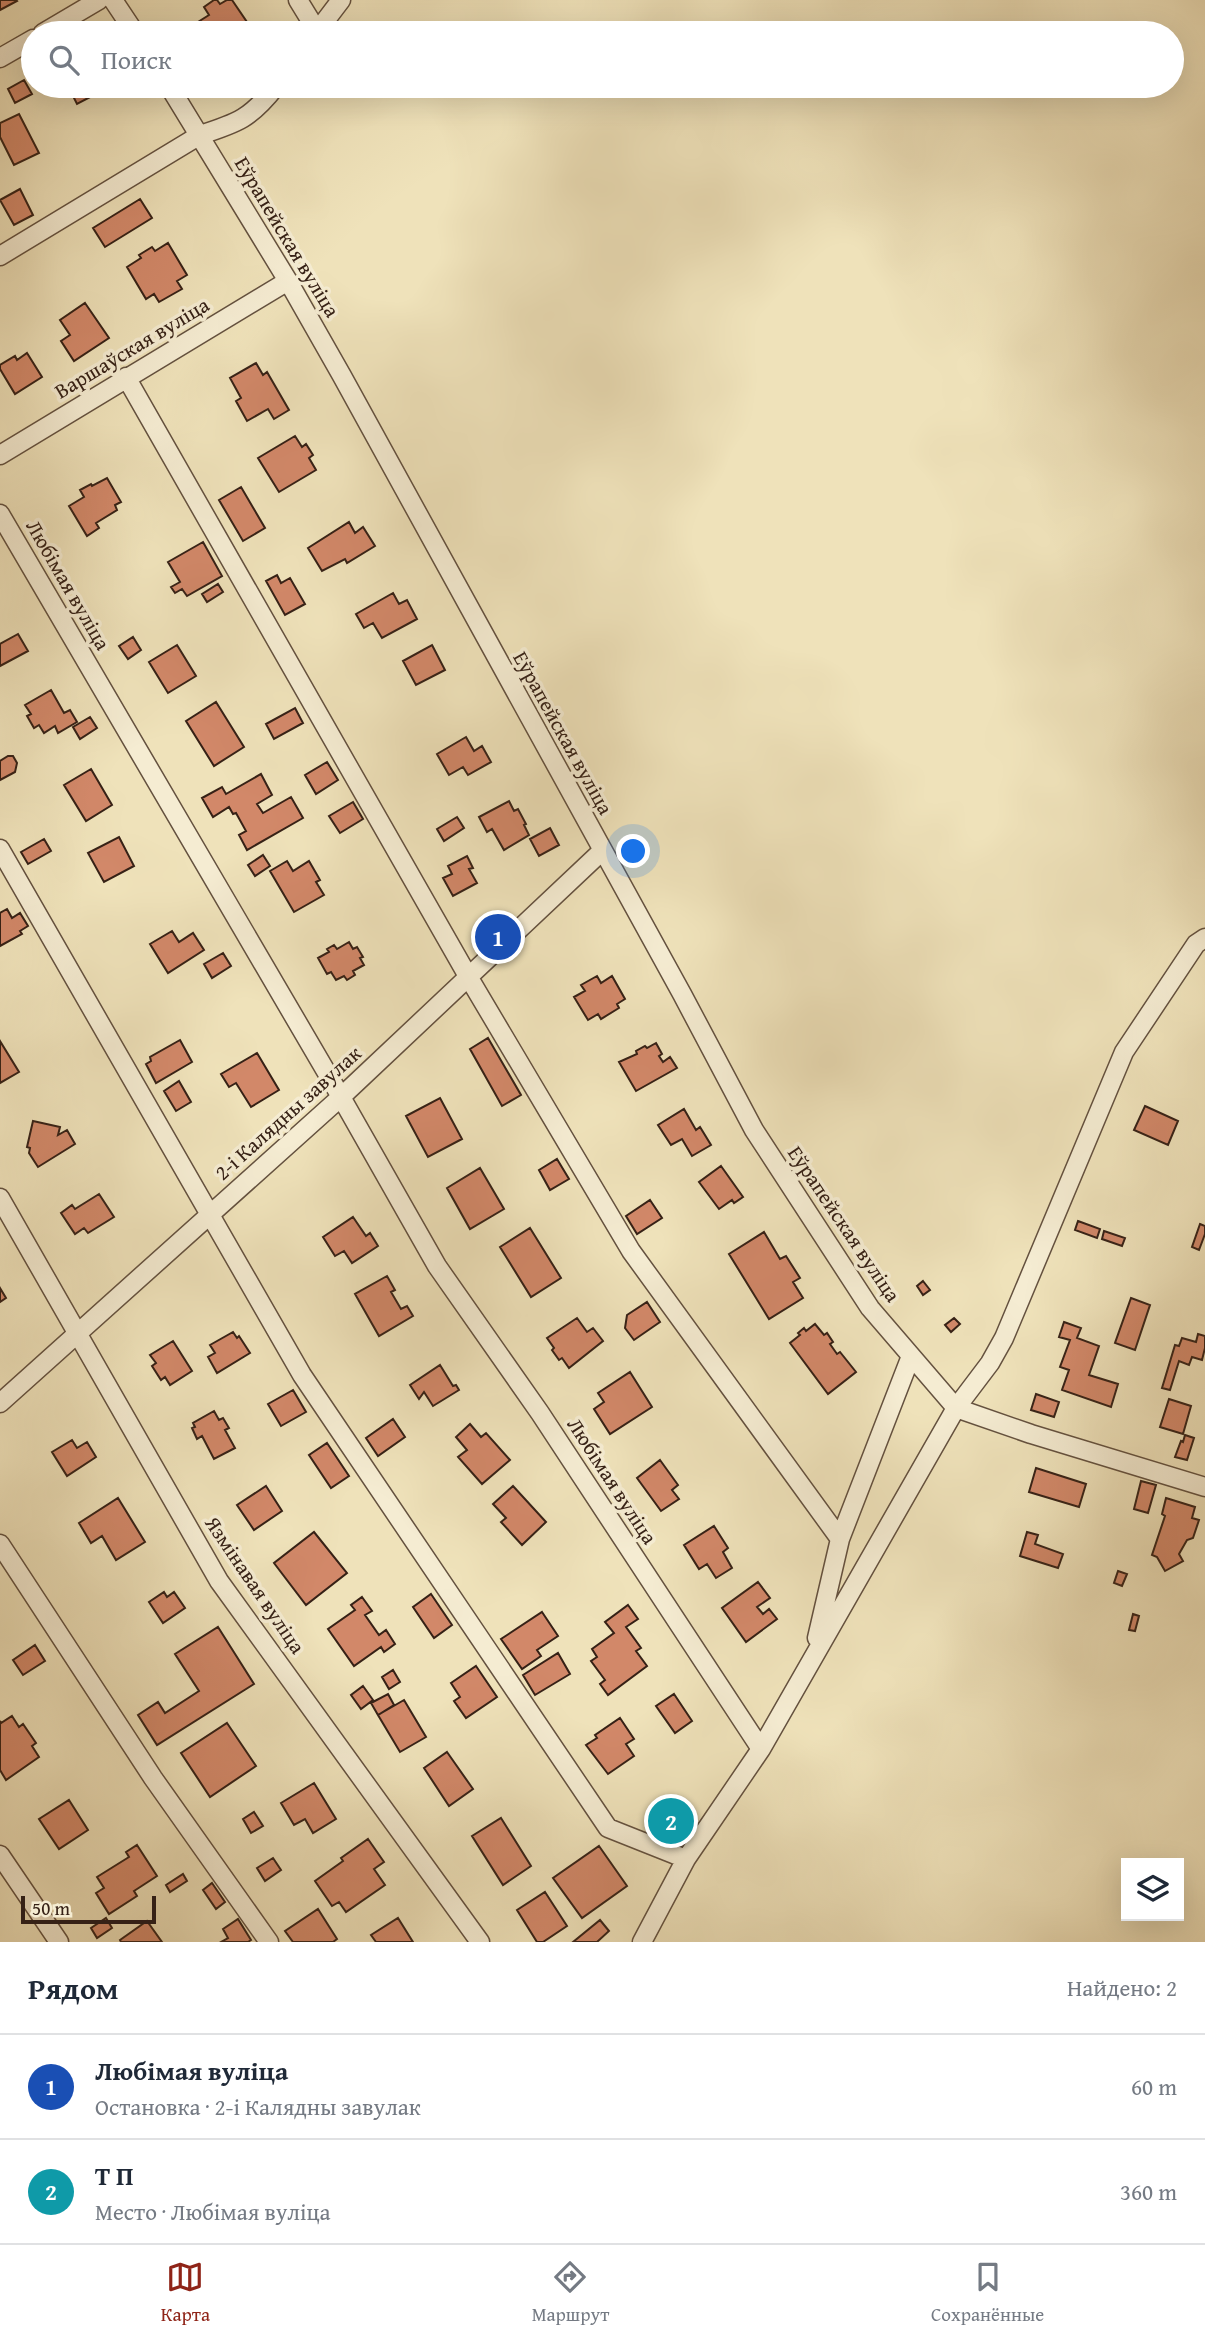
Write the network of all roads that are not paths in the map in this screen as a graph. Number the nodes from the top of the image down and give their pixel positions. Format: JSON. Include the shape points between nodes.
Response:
{"nodes":[{"id":1,"x":99,"y":0,"type":"edge"},
{"id":2,"x":113,"y":0,"type":"edge"},
{"id":3,"x":298,"y":0,"type":"edge"},
{"id":4,"x":341,"y":0,"type":"edge"},
{"id":5,"x":63,"y":21,"type":"edge"},
{"id":6,"x":127,"y":21,"type":"edge"},
{"id":7,"x":310,"y":21,"type":"edge"},
{"id":8,"x":325,"y":21,"type":"edge"},
{"id":9,"x":21,"y":46,"type":"edge"},
{"id":10,"x":0,"y":58,"type":"edge"},
{"id":11,"x":177,"y":98,"type":"edge"},
{"id":12,"x":266,"y":98,"type":"edge"},
{"id":13,"x":200,"y":135,"type":"junction"},
{"id":14,"x":0,"y":256,"type":"edge"},
{"id":15,"x":288,"y":281,"type":"junction"},
{"id":16,"x":126,"y":377,"type":"junction"},
{"id":17,"x":0,"y":455,"type":"edge"},
{"id":18,"x":0,"y":514,"type":"edge"},
{"id":19,"x":0,"y":849,"type":"edge"},
{"id":20,"x":602,"y":851,"type":"junction"},
{"id":21,"x":1205,"y":938,"type":"edge"},
{"id":22,"x":469,"y":978,"type":"junction"},
{"id":23,"x":341,"y":1097,"type":"junction"},
{"id":24,"x":0,"y":1198,"type":"edge"},
{"id":25,"x":209,"y":1214,"type":"junction"},
{"id":26,"x":77,"y":1334,"type":"junction"},
{"id":27,"x":911,"y":1356,"type":"junction"},
{"id":28,"x":0,"y":1403,"type":"edge"},
{"id":29,"x":956,"y":1408,"type":"junction"},
{"id":30,"x":1205,"y":1487,"type":"edge"},
{"id":31,"x":840,"y":1539,"type":"junction"},
{"id":32,"x":0,"y":1544,"type":"edge"},
{"id":33,"x":813,"y":1656,"type":"junction"},
{"id":34,"x":761,"y":1749,"type":"junction"},
{"id":35,"x":0,"y":1855,"type":"edge"},
{"id":36,"x":686,"y":1859,"type":"junction"},
{"id":37,"x":54,"y":1939,"type":"edge"},
{"id":38,"x":269,"y":1942,"type":"edge"},
{"id":39,"x":480,"y":1942,"type":"edge"},
{"id":40,"x":642,"y":1942,"type":"edge"}],
"edges":[{"from":1,"to":5,"type":"street"},
{"from":2,"to":6,"type":"street"},
{"from":3,"to":7,"type":"street"},
{"from":4,"to":8,"type":"street"},
{"from":9,"to":10,"type":"street"},
{"from":11,"to":13,"type":"street","name":"Еўрапейская вуліца"},
{"from":12,"to":13,"type":"street","via":[[247,117]]},
{"from":13,"to":14,"type":"street"},
{"from":13,"to":15,"type":"street","name":"Еўрапейская вуліца"},
{"from":15,"to":16,"type":"street","name":"Варшаўская вуліца"},
{"from":15,"to":20,"type":"street","name":"Еўрапейская вуліца"},
{"from":16,"to":17,"type":"street","name":"Варшаўская вуліца"},
{"from":16,"to":22,"type":"street"},
{"from":18,"to":23,"type":"street","name":"Любімая вуліца"},
{"from":19,"to":25,"type":"street"},
{"from":20,"to":22,"type":"street","name":"2-і Калядны завулак"},
{"from":20,"to":27,"type":"street","name":"Еўрапейская вуліца","via":[[754,1130],[870,1308]]},
{"from":21,"to":29,"type":"street","via":[[1196,944],[1124,1052],[1004,1338]]},
{"from":22,"to":23,"type":"street","name":"2-і Калядны завулак"},
{"from":22,"to":31,"type":"street","via":[[631,1251]]},
{"from":23,"to":25,"type":"street","name":"2-і Калядны завулак"},
{"from":23,"to":34,"type":"street","name":"Любімая вуліца","via":[[437,1266],[540,1413]]},
{"from":24,"to":26,"type":"street","name":"Язмінавая вуліца"},
{"from":25,"to":26,"type":"street","name":"2-і Калядны завулак"},
{"from":25,"to":36,"type":"street","via":[[302,1375],[608,1828]]},
{"from":26,"to":28,"type":"street","name":"2-і Калядны завулак"},
{"from":26,"to":39,"type":"street","name":"Язмінавая вуліца","via":[[219,1581]]},
{"from":27,"to":29,"type":"street","name":"Еўрапейская вуліца"},
{"from":27,"to":31,"type":"street"},
{"from":29,"to":30,"type":"street"},
{"from":29,"to":33,"type":"street"},
{"from":31,"to":33,"type":"street"},
{"from":32,"to":38,"type":"street","via":[[153,1778]]},
{"from":33,"to":34,"type":"street"},
{"from":34,"to":36,"type":"street"},
{"from":35,"to":37,"type":"street"},
{"from":36,"to":40,"type":"street"}]}
